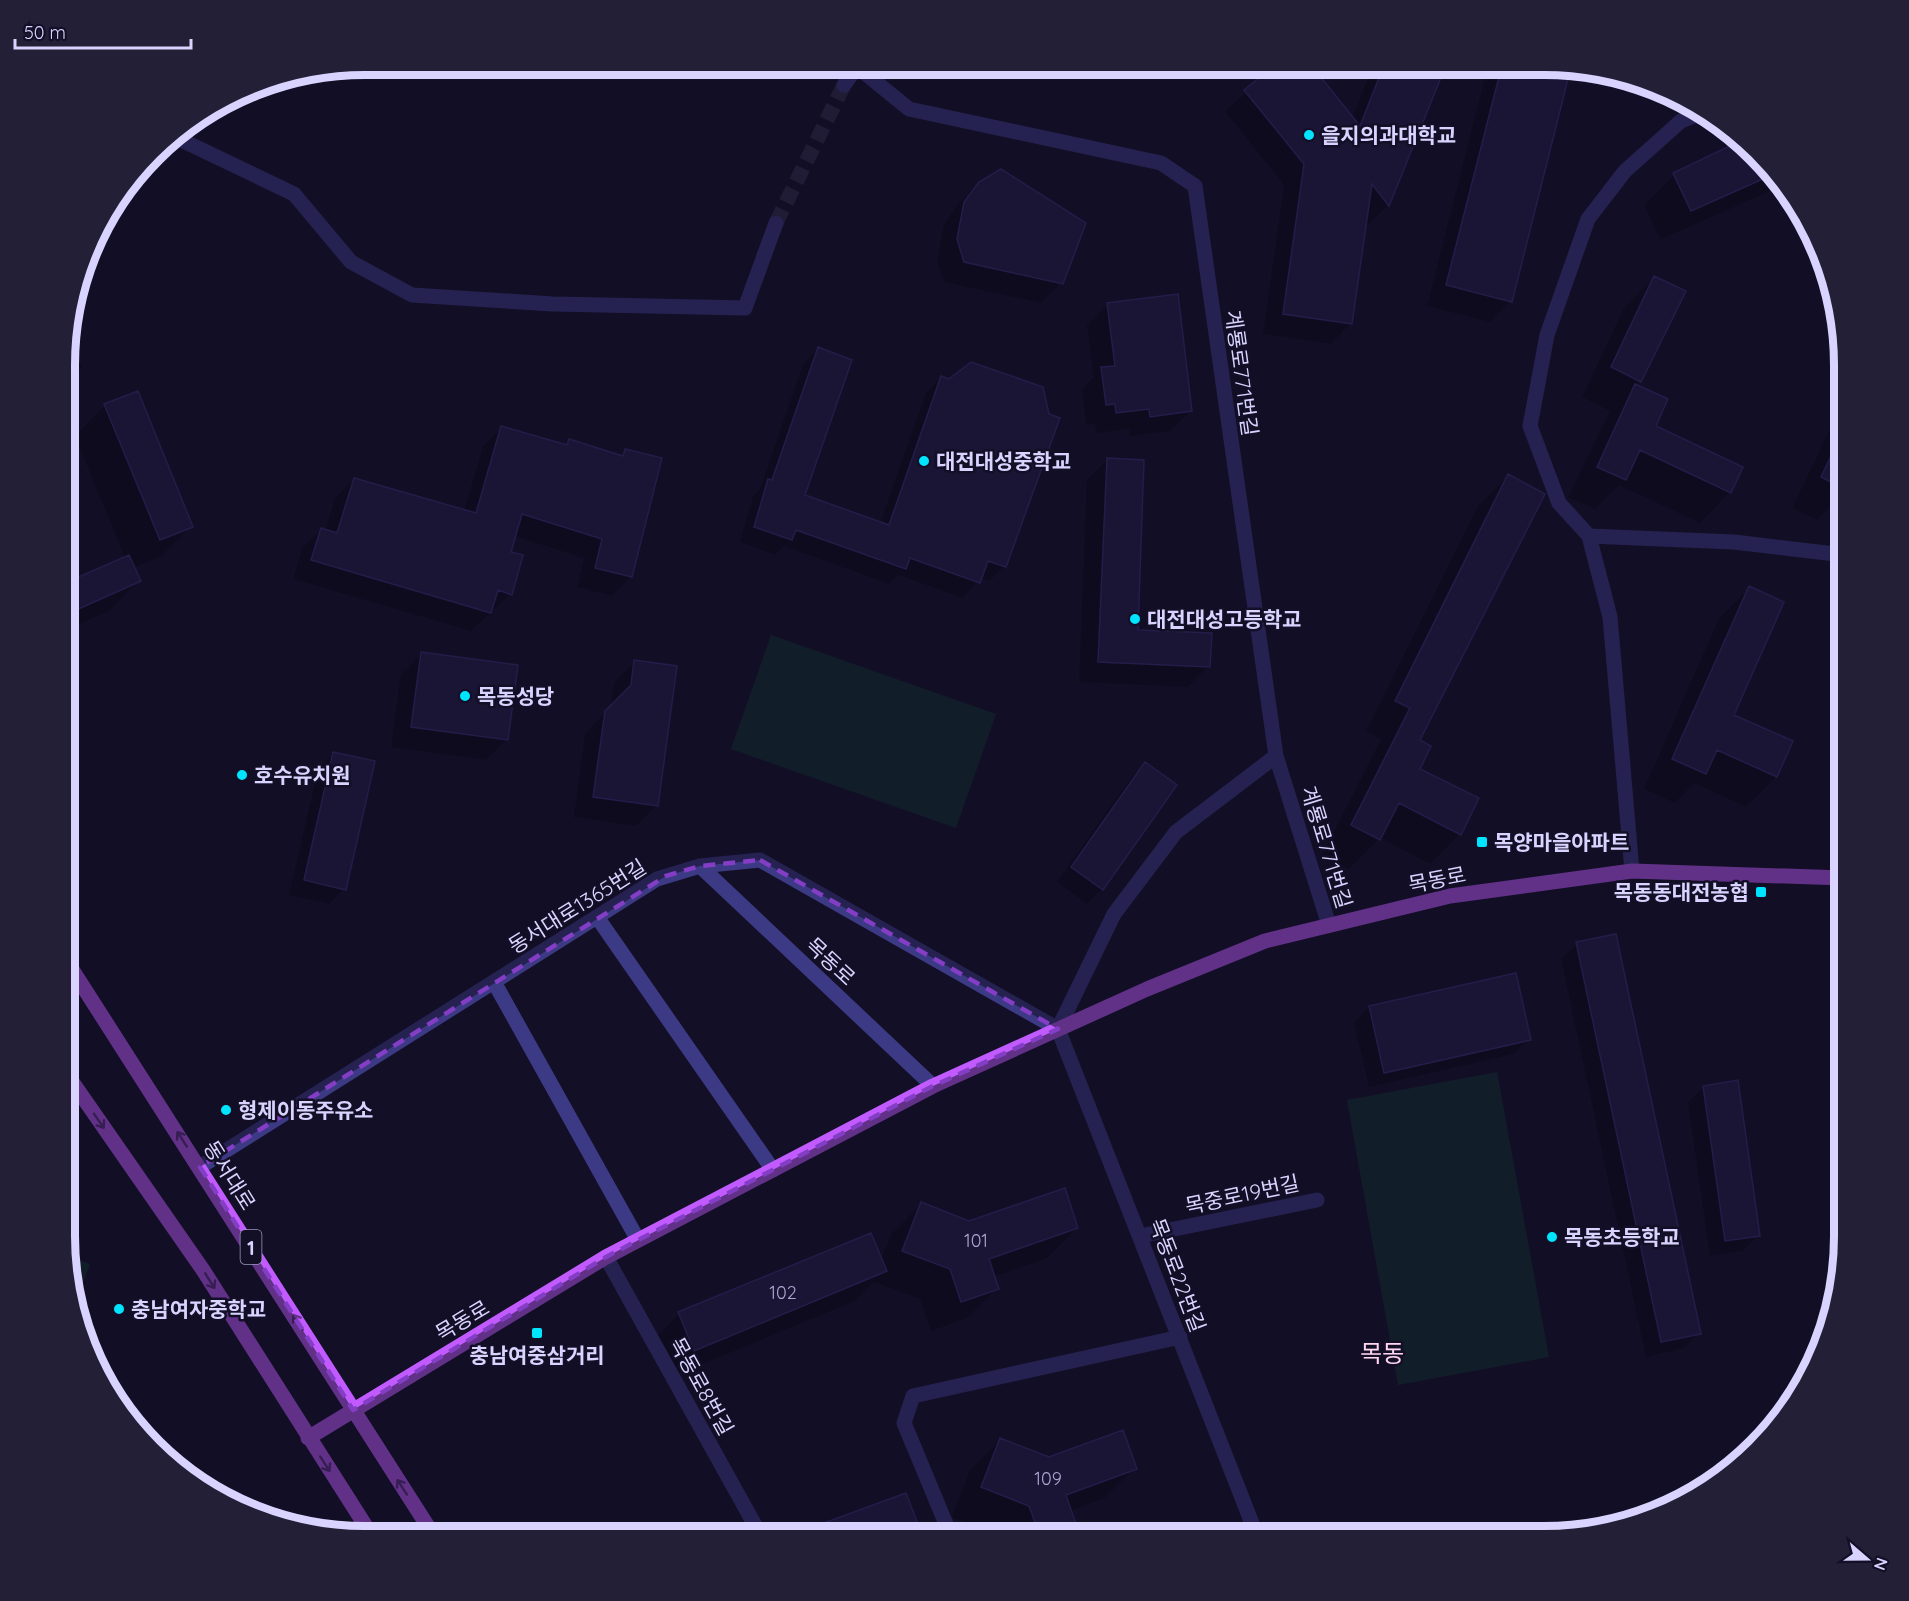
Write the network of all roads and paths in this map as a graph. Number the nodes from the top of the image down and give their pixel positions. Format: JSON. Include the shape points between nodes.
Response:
{"nodes":[{"id":1,"x":850,"y":75,"type":"edge"},
{"id":2,"x":866,"y":75,"type":"edge"},
{"id":3,"x":843,"y":86,"type":"tunnel mouth"},
{"id":4,"x":1693,"y":116,"type":"edge"},
{"id":5,"x":182,"y":140,"type":"edge"},
{"id":6,"x":776,"y":223,"type":"tunnel mouth"},
{"id":7,"x":1589,"y":536,"type":"junction"},
{"id":8,"x":1834,"y":554,"type":"edge"},
{"id":9,"x":1276,"y":756,"type":"junction"},
{"id":10,"x":700,"y":866,"type":"junction"},
{"id":11,"x":1632,"y":872,"type":"junction"},
{"id":12,"x":1834,"y":878,"type":"edge"},
{"id":13,"x":597,"y":917,"type":"junction"},
{"id":14,"x":1329,"y":925,"type":"junction"},
{"id":15,"x":75,"y":974,"type":"edge"},
{"id":16,"x":494,"y":982,"type":"junction"},
{"id":17,"x":1058,"y":1029,"type":"junction"},
{"id":18,"x":75,"y":1086,"type":"edge"},
{"id":19,"x":933,"y":1086,"type":"junction"},
{"id":20,"x":200,"y":1167,"type":"junction"},
{"id":21,"x":773,"y":1170,"type":"junction"},
{"id":22,"x":1317,"y":1200,"type":"dead end"},
{"id":23,"x":1140,"y":1236,"type":"junction"},
{"id":24,"x":638,"y":1240,"type":"junction"},
{"id":25,"x":606,"y":1257,"type":"junction"},
{"id":26,"x":1180,"y":1337,"type":"junction"},
{"id":27,"x":353,"y":1410,"type":"junction"},
{"id":28,"x":308,"y":1438,"type":"junction"},
{"id":29,"x":365,"y":1526,"type":"edge"},
{"id":30,"x":428,"y":1526,"type":"edge"},
{"id":31,"x":755,"y":1526,"type":"edge"},
{"id":32,"x":947,"y":1526,"type":"edge"},
{"id":33,"x":1253,"y":1526,"type":"edge"}],
"edges":[{"from":1,"to":3,"type":"street"},
{"from":2,"to":9,"type":"street","name":"계룡로771번길","via":[[909,109],[1161,163],[1196,186]]},
{"from":4,"to":7,"type":"street","via":[[1681,121],[1625,171],[1588,219],[1547,335],[1530,426],[1559,503]]},
{"from":5,"to":6,"type":"street","via":[[294,194],[351,262],[411,295],[554,304],[745,308]]},
{"from":7,"to":8,"type":"street","via":[[1734,542]]},
{"from":7,"to":11,"type":"street","via":[[1610,617]]},
{"from":9,"to":14,"type":"street","name":"계룡로771번길"},
{"from":9,"to":17,"type":"street","via":[[1176,832],[1114,914]]},
{"from":10,"to":13,"type":"street","name":"동서대로1365번길","via":[[657,879]]},
{"from":10,"to":17,"type":"street","name":"동서대로1365번길","via":[[760,860]]},
{"from":10,"to":19,"type":"street","name":"목동로"},
{"from":11,"to":12,"type":"main road","name":"목동로"},
{"from":11,"to":14,"type":"main road","name":"목동로","via":[[1450,896]]},
{"from":13,"to":16,"type":"street","name":"동서대로1365번길"},
{"from":13,"to":21,"type":"street"},
{"from":14,"to":17,"type":"main road","name":"목동로","via":[[1265,941]]},
{"from":20,"to":15,"type":"main road","name":"동서대로","number":"1","one_way":true},
{"from":16,"to":20,"type":"street","name":"동서대로1365번길"},
{"from":16,"to":24,"type":"street"},
{"from":17,"to":19,"type":"main road","name":"목동로"},
{"from":17,"to":23,"type":"street","name":"목동로22번길"},
{"from":18,"to":28,"type":"main road","one_way":true,"via":[[203,1270]]},
{"from":19,"to":21,"type":"main road","name":"목동로"},
{"from":27,"to":20,"type":"main road","name":"동서대로","number":"1","one_way":true},
{"from":21,"to":24,"type":"main road","name":"목동로"},
{"from":22,"to":23,"type":"street","name":"목중로19번길"},
{"from":23,"to":26,"type":"street","name":"목동로22번길"},
{"from":24,"to":25,"type":"main road","name":"목동로"},
{"from":25,"to":27,"type":"main road","name":"목동로"},
{"from":25,"to":31,"type":"street","name":"목동로8번길"},
{"from":26,"to":32,"type":"street","via":[[913,1396],[904,1423]]},
{"from":26,"to":33,"type":"street","name":"목동로22번길"},
{"from":27,"to":28,"type":"main road","name":"목동로"},
{"from":30,"to":27,"type":"main road","name":"동서대로","number":"1","one_way":true},
{"from":28,"to":29,"type":"main road","one_way":true}]}
